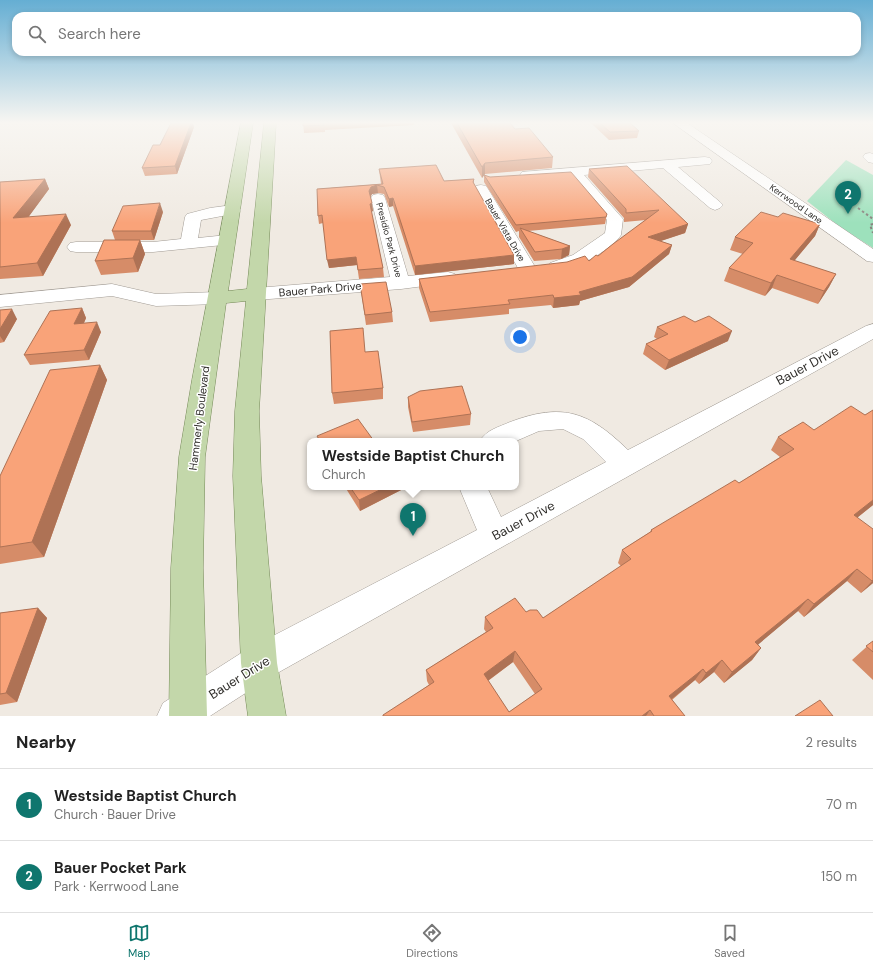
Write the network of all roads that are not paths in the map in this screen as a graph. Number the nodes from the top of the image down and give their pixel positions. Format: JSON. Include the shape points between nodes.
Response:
{"nodes":[{"id":1,"x":242,"y":156,"type":"edge"},
{"id":2,"x":267,"y":156,"type":"edge"},
{"id":3,"x":727,"y":156,"type":"edge"},
{"id":4,"x":705,"y":161,"type":"dead end"},
{"id":5,"x":666,"y":164,"type":"junction"},
{"id":6,"x":573,"y":171,"type":"junction"},
{"id":7,"x":266,"y":173,"type":"junction"},
{"id":8,"x":239,"y":174,"type":"junction"},
{"id":9,"x":513,"y":176,"type":"edge"},
{"id":10,"x":481,"y":189,"type":"dead end"},
{"id":11,"x":378,"y":198,"type":"dead end"},
{"id":12,"x":715,"y":205,"type":"dead end"},
{"id":13,"x":232,"y":210,"type":"junction"},
{"id":14,"x":227,"y":240,"type":"junction"},
{"id":15,"x":189,"y":244,"type":"junction"},
{"id":16,"x":76,"y":247,"type":"dead end"},
{"id":17,"x":873,"y":257,"type":"edge"},
{"id":18,"x":528,"y":270,"type":"junction"},
{"id":19,"x":506,"y":272,"type":"edge"},
{"id":20,"x":468,"y":276,"type":"edge"},
{"id":21,"x":401,"y":283,"type":"junction"},
{"id":22,"x":256,"y":294,"type":"junction"},
{"id":23,"x":218,"y":298,"type":"junction"},
{"id":24,"x":0,"y":301,"type":"edge"},
{"id":25,"x":873,"y":330,"type":"edge"},
{"id":26,"x":500,"y":438,"type":"edge"},
{"id":27,"x":626,"y":464,"type":"junction"},
{"id":28,"x":474,"y":490,"type":"edge"},
{"id":29,"x":494,"y":535,"type":"junction"},
{"id":30,"x":259,"y":663,"type":"junction"},
{"id":31,"x":184,"y":714,"type":"edge"},
{"id":32,"x":267,"y":716,"type":"edge"}],
"edges":[{"from":1,"to":8,"type":"main road","name":"Hammerly Boulevard"},
{"from":2,"to":7,"type":"main road"},
{"from":3,"to":17,"type":"street","name":"Kerrwood Lane"},
{"from":4,"to":5,"type":"street"},
{"from":5,"to":6,"type":"street"},
{"from":5,"to":12,"type":"street"},
{"from":6,"to":9,"type":"street"},
{"from":6,"to":18,"type":"street","via":[[615,220],[613,236],[581,258],[565,265]]},
{"from":7,"to":8,"type":"main road"},
{"from":7,"to":22,"type":"main road"},
{"from":8,"to":13,"type":"main road","name":"Hammerly Boulevard"},
{"from":10,"to":18,"type":"street","name":"Bauer Vista Drive"},
{"from":11,"to":21,"type":"street","name":"Presidio Park Drive"},
{"from":13,"to":14,"type":"main road","name":"Hammerly Boulevard"},
{"from":13,"to":15,"type":"street","via":[[193,217]]},
{"from":14,"to":15,"type":"street"},
{"from":14,"to":23,"type":"main road","name":"Hammerly Boulevard"},
{"from":15,"to":16,"type":"street","via":[[153,247]]},
{"from":18,"to":19,"type":"street"},
{"from":20,"to":21,"type":"street","name":"Bauer Park Drive"},
{"from":21,"to":22,"type":"street","name":"Bauer Park Drive"},
{"from":22,"to":23,"type":"main road"},
{"from":22,"to":30,"type":"main road","via":[[247,411],[247,476]]},
{"from":23,"to":24,"type":"street","via":[[156,300],[112,290]]},
{"from":23,"to":31,"type":"main road","name":"Hammerly Boulevard","via":[[192,457]]},
{"from":25,"to":27,"type":"street","name":"Bauer Drive"},
{"from":26,"to":27,"type":"street","via":[[528,425],[549,420],[567,420],[586,429]]},
{"from":27,"to":29,"type":"street","name":"Bauer Drive"},
{"from":28,"to":29,"type":"street"},
{"from":29,"to":30,"type":"street","name":"Bauer Drive"},
{"from":30,"to":31,"type":"street","name":"Bauer Drive"},
{"from":30,"to":32,"type":"main road"}]}
